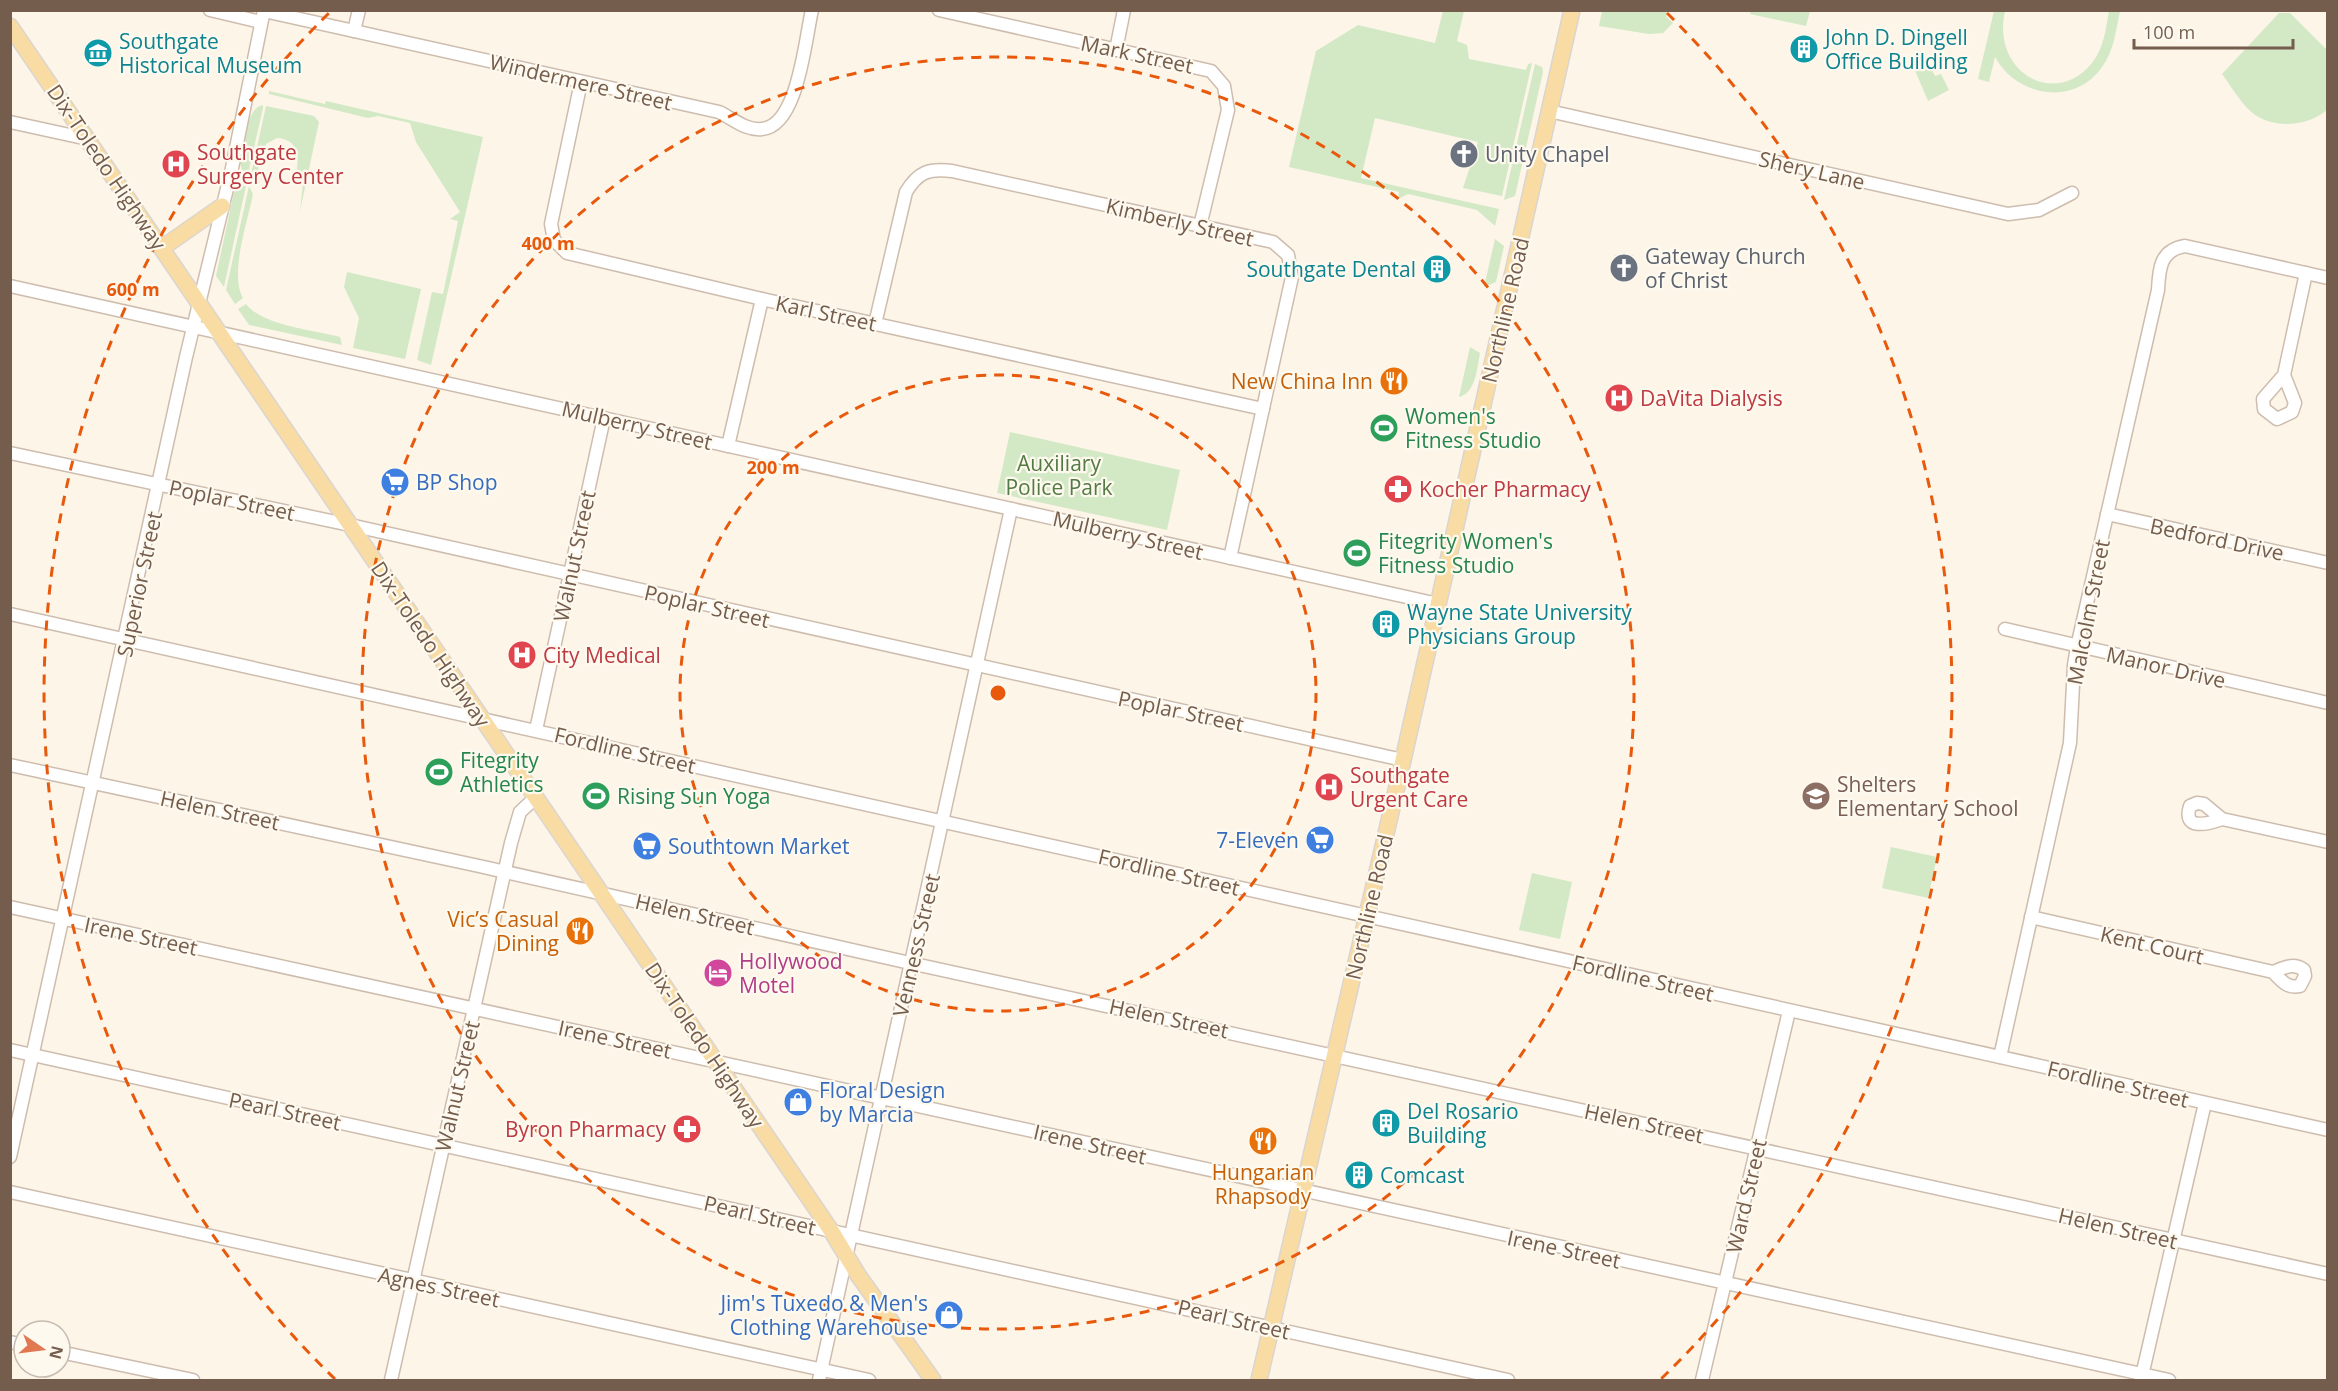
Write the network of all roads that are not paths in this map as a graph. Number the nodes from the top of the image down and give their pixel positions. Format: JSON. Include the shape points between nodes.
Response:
{"nodes":[{"id":1,"x":210,"y":10,"type":"edge"},
{"id":2,"x":359,"y":10,"type":"edge"},
{"id":3,"x":812,"y":10,"type":"edge"},
{"id":4,"x":939,"y":10,"type":"edge"},
{"id":5,"x":1124,"y":10,"type":"edge"},
{"id":6,"x":1572,"y":10,"type":"edge"},
{"id":7,"x":263,"y":14,"type":"edge"},
{"id":8,"x":10,"y":26,"type":"edge"},
{"id":9,"x":354,"y":31,"type":"junction"},
{"id":10,"x":1116,"y":50,"type":"junction"},
{"id":11,"x":581,"y":82,"type":"junction"},
{"id":12,"x":1549,"y":111,"type":"junction"},
{"id":13,"x":10,"y":122,"type":"edge"},
{"id":14,"x":88,"y":139,"type":"junction"},
{"id":15,"x":2072,"y":193,"type":"dead end"},
{"id":16,"x":222,"y":206,"type":"junction"},
{"id":17,"x":1200,"y":226,"type":"junction"},
{"id":18,"x":162,"y":248,"type":"junction"},
{"id":19,"x":2306,"y":273,"type":"junction"},
{"id":20,"x":2328,"y":278,"type":"edge"},
{"id":21,"x":10,"y":286,"type":"edge"},
{"id":22,"x":762,"y":299,"type":"junction"},
{"id":23,"x":199,"y":303,"type":"junction"},
{"id":24,"x":875,"y":324,"type":"junction"},
{"id":25,"x":194,"y":326,"type":"junction"},
{"id":26,"x":219,"y":332,"type":"junction"},
{"id":27,"x":2284,"y":375,"type":"dead end"},
{"id":28,"x":1263,"y":409,"type":"junction"},
{"id":29,"x":604,"y":418,"type":"junction"},
{"id":30,"x":729,"y":446,"type":"junction"},
{"id":31,"x":10,"y":453,"type":"edge"},
{"id":32,"x":160,"y":485,"type":"junction"},
{"id":33,"x":1011,"y":509,"type":"junction"},
{"id":34,"x":2108,"y":514,"type":"junction"},
{"id":35,"x":350,"y":525,"type":"junction"},
{"id":36,"x":1230,"y":558,"type":"junction"},
{"id":37,"x":2328,"y":563,"type":"edge"},
{"id":38,"x":570,"y":576,"type":"junction"},
{"id":39,"x":1438,"y":604,"type":"junction"},
{"id":40,"x":10,"y":614,"type":"edge"},
{"id":41,"x":2005,"y":629,"type":"dead end"},
{"id":42,"x":127,"y":639,"type":"junction"},
{"id":43,"x":2078,"y":646,"type":"junction"},
{"id":44,"x":978,"y":667,"type":"junction"},
{"id":45,"x":2328,"y":703,"type":"edge"},
{"id":46,"x":481,"y":718,"type":"junction"},
{"id":47,"x":536,"y":730,"type":"junction"},
{"id":48,"x":1403,"y":760,"type":"junction"},
{"id":49,"x":10,"y":765,"type":"edge"},
{"id":50,"x":95,"y":782,"type":"junction"},
{"id":51,"x":536,"y":798,"type":"junction"},
{"id":52,"x":2222,"y":819,"type":"dead end"},
{"id":53,"x":944,"y":822,"type":"junction"},
{"id":54,"x":2328,"y":842,"type":"edge"},
{"id":55,"x":504,"y":872,"type":"junction"},
{"id":56,"x":600,"y":893,"type":"junction"},
{"id":57,"x":10,"y":907,"type":"edge"},
{"id":58,"x":1367,"y":917,"type":"junction"},
{"id":59,"x":2031,"y":917,"type":"junction"},
{"id":60,"x":64,"y":919,"type":"junction"},
{"id":61,"x":912,"y":963,"type":"junction"},
{"id":62,"x":2273,"y":972,"type":"dead end"},
{"id":63,"x":474,"y":1009,"type":"junction"},
{"id":64,"x":1789,"y":1011,"type":"junction"},
{"id":65,"x":10,"y":1050,"type":"edge"},
{"id":66,"x":1335,"y":1055,"type":"junction"},
{"id":67,"x":34,"y":1056,"type":"junction"},
{"id":68,"x":2000,"y":1057,"type":"junction"},
{"id":69,"x":715,"y":1061,"type":"junction"},
{"id":70,"x":882,"y":1097,"type":"junction"},
{"id":71,"x":2205,"y":1103,"type":"junction"},
{"id":72,"x":2328,"y":1130,"type":"edge"},
{"id":73,"x":444,"y":1146,"type":"junction"},
{"id":74,"x":1756,"y":1148,"type":"junction"},
{"id":75,"x":10,"y":1157,"type":"edge"},
{"id":76,"x":1303,"y":1191,"type":"junction"},
{"id":77,"x":10,"y":1192,"type":"edge"},
{"id":78,"x":831,"y":1232,"type":"junction"},
{"id":79,"x":850,"y":1236,"type":"junction"},
{"id":80,"x":2174,"y":1240,"type":"junction"},
{"id":81,"x":846,"y":1254,"type":"junction"},
{"id":82,"x":2328,"y":1274,"type":"edge"},
{"id":83,"x":414,"y":1282,"type":"junction"},
{"id":84,"x":1726,"y":1284,"type":"junction"},
{"id":85,"x":1271,"y":1327,"type":"junction"},
{"id":86,"x":72,"y":1355,"type":"edge"},
{"id":87,"x":820,"y":1375,"type":"edge"},
{"id":88,"x":2142,"y":1378,"type":"edge"},
{"id":89,"x":193,"y":1380,"type":"edge"},
{"id":90,"x":391,"y":1380,"type":"edge"},
{"id":91,"x":868,"y":1380,"type":"edge"},
{"id":92,"x":933,"y":1380,"type":"edge"},
{"id":93,"x":1259,"y":1380,"type":"edge"},
{"id":94,"x":1508,"y":1380,"type":"edge"},
{"id":95,"x":1702,"y":1380,"type":"edge"},
{"id":96,"x":2169,"y":1380,"type":"edge"}],
"edges":[{"from":1,"to":7,"type":"street","name":"Windermere Street"},
{"from":2,"to":9,"type":"street"},
{"from":3,"to":11,"type":"street","name":"Windermere Street","via":[[790,106],[771,127],[752,129],[719,112]]},
{"from":4,"to":10,"type":"street","name":"Mark Street"},
{"from":5,"to":10,"type":"street"},
{"from":6,"to":12,"type":"main road","name":"Northline Road"},
{"from":7,"to":9,"type":"street","name":"Windermere Street"},
{"from":7,"to":16,"type":"street","name":"Superior Street"},
{"from":8,"to":14,"type":"main road","name":"Dix-Toledo Highway"},
{"from":9,"to":11,"type":"street","name":"Windermere Street"},
{"from":10,"to":17,"type":"street","name":"Mark Street","via":[[1205,68],[1224,86],[1228,110]]},
{"from":11,"to":22,"type":"street","name":"Karl Street","via":[[553,209],[552,235],[557,244],[573,256]]},
{"from":12,"to":15,"type":"street","name":"Shery Lane","via":[[2008,214],[2039,210]]},
{"from":12,"to":39,"type":"main road","name":"Northline Road"},
{"from":13,"to":14,"type":"street"},
{"from":14,"to":18,"type":"main road","name":"Dix-Toledo Highway"},
{"from":16,"to":18,"type":"main road"},
{"from":16,"to":23,"type":"street","name":"Superior Street"},
{"from":17,"to":24,"type":"street","name":"Kimberly Street","via":[[932,169],[914,179],[906,192]]},
{"from":17,"to":28,"type":"street","name":"Kimberly Street","via":[[1273,242],[1291,261],[1292,277]]},
{"from":18,"to":23,"type":"main road","name":"Dix-Toledo Highway"},
{"from":19,"to":20,"type":"street"},
{"from":19,"to":27,"type":"street"},
{"from":19,"to":34,"type":"street","name":"Malcolm Street","via":[[2193,246],[2180,247],[2166,255],[2160,265],[2158,290]]},
{"from":21,"to":25,"type":"street","name":"Mulberry Street"},
{"from":22,"to":24,"type":"street","name":"Karl Street"},
{"from":22,"to":30,"type":"street"},
{"from":23,"to":25,"type":"street","name":"Superior Street"},
{"from":23,"to":26,"type":"main road","name":"Dix-Toledo Highway"},
{"from":24,"to":28,"type":"street","name":"Karl Street"},
{"from":25,"to":26,"type":"street","name":"Mulberry Street"},
{"from":25,"to":32,"type":"street","name":"Superior Street"},
{"from":26,"to":29,"type":"street","name":"Mulberry Street"},
{"from":26,"to":35,"type":"main road","name":"Dix-Toledo Highway"},
{"from":28,"to":36,"type":"street","name":"Kimberly Street"},
{"from":29,"to":30,"type":"street","name":"Mulberry Street"},
{"from":29,"to":38,"type":"street","name":"Walnut Street"},
{"from":30,"to":33,"type":"street","name":"Mulberry Street"},
{"from":31,"to":32,"type":"street","name":"Poplar Street"},
{"from":32,"to":35,"type":"street","name":"Poplar Street"},
{"from":32,"to":42,"type":"street","name":"Superior Street"},
{"from":33,"to":36,"type":"street","name":"Mulberry Street"},
{"from":33,"to":44,"type":"street","name":"Venness Street"},
{"from":34,"to":37,"type":"street","name":"Bedford Drive"},
{"from":34,"to":43,"type":"street","name":"Malcolm Street"},
{"from":35,"to":38,"type":"street","name":"Poplar Street"},
{"from":35,"to":46,"type":"main road","name":"Dix-Toledo Highway"},
{"from":36,"to":39,"type":"street","name":"Mulberry Street"},
{"from":38,"to":44,"type":"street","name":"Poplar Street"},
{"from":38,"to":47,"type":"street","name":"Walnut Street"},
{"from":39,"to":48,"type":"main road","name":"Northline Road"},
{"from":40,"to":42,"type":"street","name":"Fordline Street"},
{"from":41,"to":43,"type":"street","name":"Manor Drive"},
{"from":42,"to":46,"type":"street","name":"Fordline Street"},
{"from":42,"to":50,"type":"street","name":"Superior Street"},
{"from":43,"to":45,"type":"street","name":"Manor Drive"},
{"from":43,"to":59,"type":"street","name":"Malcolm Street","via":[[2070,743]]},
{"from":44,"to":48,"type":"street","name":"Poplar Street"},
{"from":44,"to":53,"type":"street","name":"Venness Street"},
{"from":46,"to":47,"type":"street","name":"Fordline Street"},
{"from":46,"to":51,"type":"main road","name":"Dix-Toledo Highway"},
{"from":47,"to":53,"type":"street","name":"Fordline Street"},
{"from":48,"to":58,"type":"main road","name":"Northline Road"},
{"from":49,"to":50,"type":"street","name":"Helen Street"},
{"from":50,"to":55,"type":"street","name":"Helen Street"},
{"from":50,"to":60,"type":"street","name":"Superior Street"},
{"from":51,"to":55,"type":"street","name":"Walnut Street","via":[[520,812]]},
{"from":51,"to":56,"type":"main road","name":"Dix-Toledo Highway"},
{"from":52,"to":54,"type":"street"},
{"from":53,"to":58,"type":"street","name":"Fordline Street"},
{"from":53,"to":61,"type":"street","name":"Venness Street"},
{"from":55,"to":56,"type":"street","name":"Helen Street"},
{"from":55,"to":63,"type":"street","name":"Walnut Street"},
{"from":56,"to":61,"type":"street","name":"Helen Street"},
{"from":56,"to":69,"type":"main road","name":"Dix-Toledo Highway"},
{"from":57,"to":60,"type":"street","name":"Irene Street"},
{"from":58,"to":64,"type":"street","name":"Fordline Street"},
{"from":58,"to":66,"type":"main road","name":"Northline Road"},
{"from":59,"to":62,"type":"street","name":"Kent Court"},
{"from":59,"to":68,"type":"street","name":"Malcolm Street"},
{"from":60,"to":63,"type":"street","name":"Irene Street"},
{"from":60,"to":67,"type":"street","name":"Superior Street"},
{"from":61,"to":66,"type":"street","name":"Helen Street"},
{"from":61,"to":70,"type":"street","name":"Venness Street"},
{"from":63,"to":69,"type":"street","name":"Irene Street"},
{"from":63,"to":73,"type":"street","name":"Walnut Street"},
{"from":64,"to":68,"type":"street","name":"Fordline Street"},
{"from":64,"to":74,"type":"street","name":"Ward Street"},
{"from":65,"to":67,"type":"street","name":"Pearl Street"},
{"from":66,"to":74,"type":"street","name":"Helen Street"},
{"from":66,"to":76,"type":"main road","name":"Northline Road"},
{"from":67,"to":73,"type":"street","name":"Pearl Street"},
{"from":67,"to":75,"type":"street","name":"Superior Street"},
{"from":68,"to":71,"type":"street","name":"Fordline Street"},
{"from":69,"to":70,"type":"street","name":"Irene Street"},
{"from":69,"to":78,"type":"main road","name":"Dix-Toledo Highway"},
{"from":70,"to":76,"type":"street","name":"Irene Street"},
{"from":70,"to":79,"type":"street","name":"Venness Street"},
{"from":71,"to":72,"type":"street","name":"Fordline Street"},
{"from":71,"to":80,"type":"street"},
{"from":73,"to":78,"type":"street","name":"Pearl Street"},
{"from":73,"to":83,"type":"street","name":"Walnut Street"},
{"from":74,"to":80,"type":"street","name":"Helen Street"},
{"from":74,"to":84,"type":"street","name":"Ward Street"},
{"from":76,"to":84,"type":"street","name":"Irene Street"},
{"from":76,"to":85,"type":"main road","name":"Northline Road"},
{"from":77,"to":83,"type":"street","name":"Agnes Street"},
{"from":78,"to":79,"type":"street","name":"Pearl Street"},
{"from":78,"to":81,"type":"main road","name":"Dix-Toledo Highway"},
{"from":79,"to":81,"type":"street","name":"Venness Street"},
{"from":79,"to":85,"type":"street","name":"Pearl Street"},
{"from":80,"to":82,"type":"street","name":"Helen Street"},
{"from":80,"to":88,"type":"street"},
{"from":81,"to":87,"type":"street","name":"Venness Street"},
{"from":81,"to":92,"type":"main road","name":"Dix-Toledo Highway"},
{"from":83,"to":87,"type":"street","name":"Agnes Street"},
{"from":83,"to":90,"type":"street","name":"Walnut Street"},
{"from":84,"to":88,"type":"street","name":"Irene Street"},
{"from":84,"to":95,"type":"street","name":"Ward Street"},
{"from":85,"to":93,"type":"main road","name":"Northline Road"},
{"from":85,"to":94,"type":"street","name":"Pearl Street"},
{"from":86,"to":89,"type":"street"},
{"from":87,"to":91,"type":"street","name":"Agnes Street"},
{"from":88,"to":96,"type":"street","name":"Irene Street"}]}
